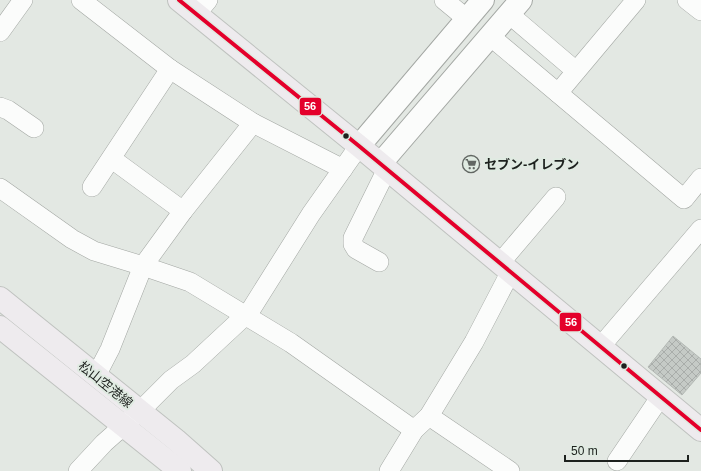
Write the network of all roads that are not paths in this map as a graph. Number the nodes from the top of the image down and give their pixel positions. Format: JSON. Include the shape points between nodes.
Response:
{"nodes":[{"id":1,"x":23,"y":0,"type":"edge"},
{"id":2,"x":81,"y":0,"type":"edge"},
{"id":3,"x":179,"y":0,"type":"edge"},
{"id":4,"x":444,"y":0,"type":"edge"},
{"id":5,"x":483,"y":0,"type":"edge"},
{"id":6,"x":636,"y":0,"type":"edge"},
{"id":7,"x":687,"y":0,"type":"edge"},
{"id":8,"x":202,"y":7,"type":"edge"},
{"id":9,"x":515,"y":7,"type":"edge"},
{"id":10,"x":701,"y":11,"type":"edge"},
{"id":11,"x":467,"y":19,"type":"junction"},
{"id":12,"x":0,"y":32,"type":"edge"},
{"id":13,"x":490,"y":36,"type":"junction"},
{"id":14,"x":170,"y":69,"type":"junction"},
{"id":15,"x":576,"y":71,"type":"junction"},
{"id":16,"x":558,"y":93,"type":"junction"},
{"id":17,"x":0,"y":107,"type":"edge"},
{"id":18,"x":253,"y":123,"type":"junction"},
{"id":19,"x":34,"y":128,"type":"dead end"},
{"id":20,"x":359,"y":146,"type":"junction"},
{"id":21,"x":112,"y":159,"type":"junction"},
{"id":22,"x":384,"y":166,"type":"junction"},
{"id":23,"x":343,"y":169,"type":"junction"},
{"id":24,"x":701,"y":178,"type":"edge"},
{"id":25,"x":92,"y":187,"type":"dead end"},
{"id":26,"x":0,"y":188,"type":"edge"},
{"id":27,"x":556,"y":197,"type":"dead end"},
{"id":28,"x":183,"y":211,"type":"junction"},
{"id":29,"x":701,"y":229,"type":"edge"},
{"id":30,"x":379,"y":262,"type":"dead end"},
{"id":31,"x":143,"y":266,"type":"junction"},
{"id":32,"x":506,"y":267,"type":"junction"},
{"id":33,"x":0,"y":298,"type":"edge"},
{"id":34,"x":245,"y":316,"type":"junction"},
{"id":35,"x":0,"y":327,"type":"edge"},
{"id":36,"x":601,"y":346,"type":"junction"},
{"id":37,"x":96,"y":376,"type":"junction"},
{"id":38,"x":660,"y":396,"type":"junction"},
{"id":39,"x":430,"y":416,"type":"junction"},
{"id":40,"x":132,"y":418,"type":"junction"},
{"id":41,"x":414,"y":430,"type":"junction"},
{"id":42,"x":701,"y":430,"type":"edge"},
{"id":43,"x":617,"y":461,"type":"dead end"},
{"id":44,"x":78,"y":471,"type":"edge"},
{"id":45,"x":180,"y":471,"type":"edge"},
{"id":46,"x":211,"y":471,"type":"edge"},
{"id":47,"x":389,"y":471,"type":"edge"},
{"id":48,"x":510,"y":471,"type":"edge"}],
"edges":[{"from":1,"to":12,"type":"street"},
{"from":2,"to":14,"type":"street"},
{"from":3,"to":8,"type":"main road"},
{"from":4,"to":11,"type":"street"},
{"from":5,"to":11,"type":"street"},
{"from":6,"to":15,"type":"street"},
{"from":7,"to":10,"type":"street"},
{"from":8,"to":20,"type":"main road"},
{"from":9,"to":13,"type":"street"},
{"from":9,"to":15,"type":"street"},
{"from":11,"to":20,"type":"street"},
{"from":13,"to":16,"type":"street"},
{"from":13,"to":22,"type":"street"},
{"from":14,"to":18,"type":"street"},
{"from":14,"to":21,"type":"street"},
{"from":15,"to":16,"type":"street"},
{"from":16,"to":24,"type":"street","via":[[684,198]]},
{"from":17,"to":19,"type":"street"},
{"from":18,"to":23,"type":"street"},
{"from":18,"to":28,"type":"street"},
{"from":20,"to":22,"type":"main road"},
{"from":20,"to":23,"type":"street"},
{"from":21,"to":25,"type":"street"},
{"from":21,"to":28,"type":"street"},
{"from":22,"to":30,"type":"street","via":[[353,238],[356,249]]},
{"from":22,"to":32,"type":"main road"},
{"from":23,"to":34,"type":"street","via":[[311,214],[265,290]]},
{"from":26,"to":31,"type":"street","via":[[72,239],[94,251]]},
{"from":27,"to":32,"type":"street"},
{"from":28,"to":31,"type":"street"},
{"from":29,"to":36,"type":"street"},
{"from":31,"to":34,"type":"street","via":[[190,282]]},
{"from":31,"to":37,"type":"street","via":[[110,350]]},
{"from":32,"to":36,"type":"main road"},
{"from":32,"to":39,"type":"street","via":[[474,342]]},
{"from":33,"to":37,"type":"main road","name":"松山空港線"},
{"from":34,"to":40,"type":"street","via":[[194,364],[171,380]]},
{"from":34,"to":41,"type":"street","via":[[291,343]]},
{"from":35,"to":40,"type":"main road","name":"松山空港線"},
{"from":36,"to":38,"type":"main road"},
{"from":37,"to":40,"type":"main road","name":"松山空港線"},
{"from":38,"to":42,"type":"main road"},
{"from":38,"to":43,"type":"street"},
{"from":39,"to":41,"type":"street"},
{"from":39,"to":48,"type":"street"},
{"from":40,"to":44,"type":"street"},
{"from":40,"to":45,"type":"main road","name":"松山空港線"},
{"from":40,"to":46,"type":"main road","name":"松山空港線"},
{"from":41,"to":47,"type":"street"}]}
